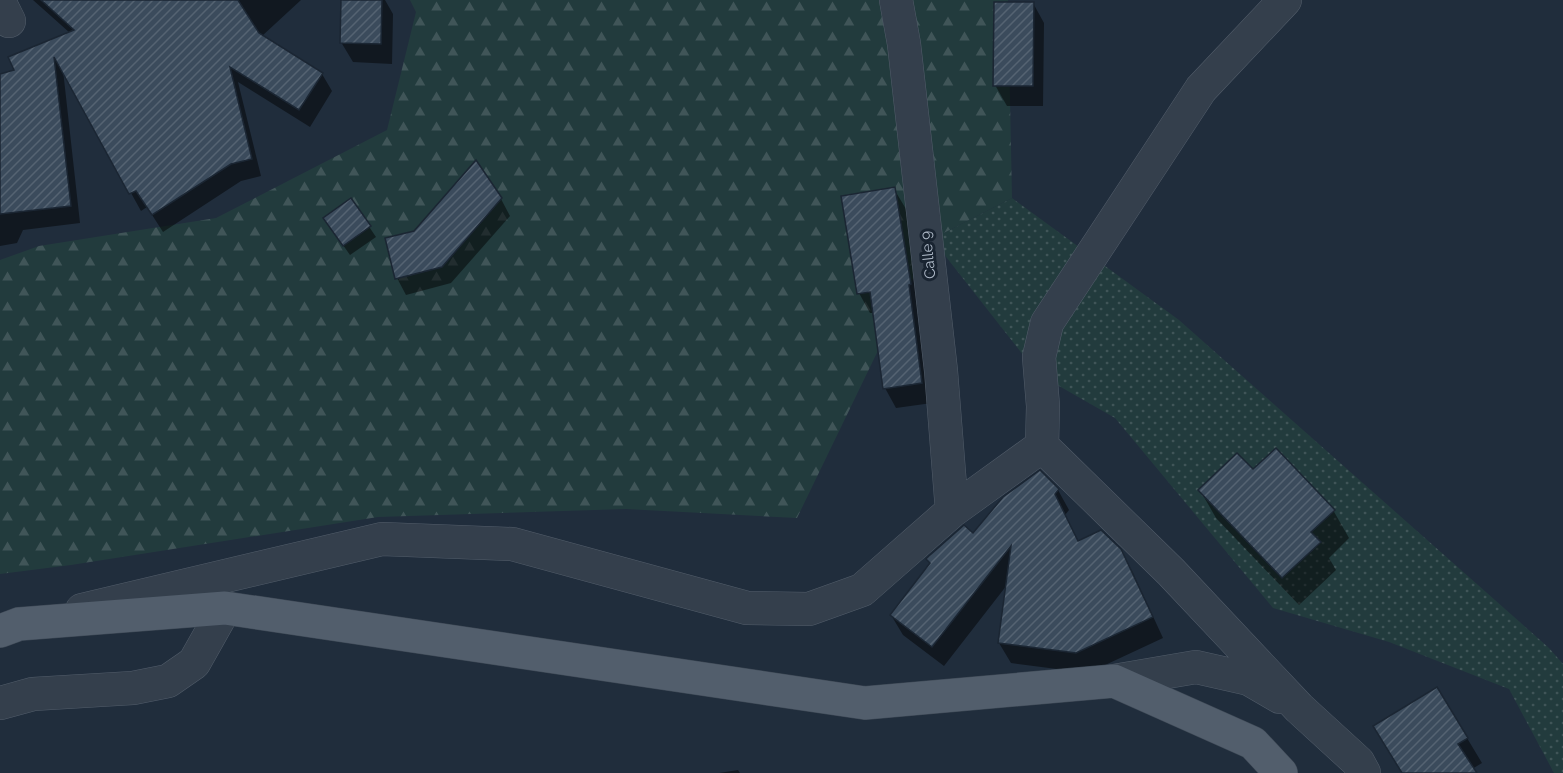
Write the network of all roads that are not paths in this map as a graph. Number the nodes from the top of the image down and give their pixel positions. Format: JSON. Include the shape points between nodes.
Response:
{"nodes":[{"id":1,"x":896,"y":0,"type":"edge"},
{"id":2,"x":1285,"y":0,"type":"edge"},
{"id":3,"x":1042,"y":446,"type":"junction"},
{"id":4,"x":952,"y":511,"type":"junction"},
{"id":5,"x":225,"y":608,"type":"junction"},
{"id":6,"x":10,"y":628,"type":"edge"},
{"id":7,"x":1114,"y":681,"type":"junction"},
{"id":8,"x":0,"y":703,"type":"edge"},
{"id":9,"x":1299,"y":708,"type":"junction"},
{"id":10,"x":1281,"y":773,"type":"edge"},
{"id":11,"x":1364,"y":773,"type":"edge"}],
"edges":[{"from":1,"to":4,"type":"street","name":"Calle 9","via":[[939,359]]},
{"from":2,"to":3,"type":"street","via":[[1201,89],[1047,323],[1039,357]]},
{"from":3,"to":4,"type":"street"},
{"from":3,"to":9,"type":"street","via":[[1171,572]]},
{"from":4,"to":6,"type":"street","via":[[862,590],[809,609],[747,608],[512,544],[382,538]]},
{"from":5,"to":6,"type":"main road"},
{"from":5,"to":7,"type":"main road","via":[[865,703]]},
{"from":5,"to":8,"type":"street","via":[[194,663],[168,681],[133,688],[33,694]]},
{"from":7,"to":9,"type":"street","via":[[1196,667],[1249,678]]},
{"from":7,"to":10,"type":"main road","via":[[1253,743]]},
{"from":9,"to":11,"type":"street","via":[[1358,762]]}]}
